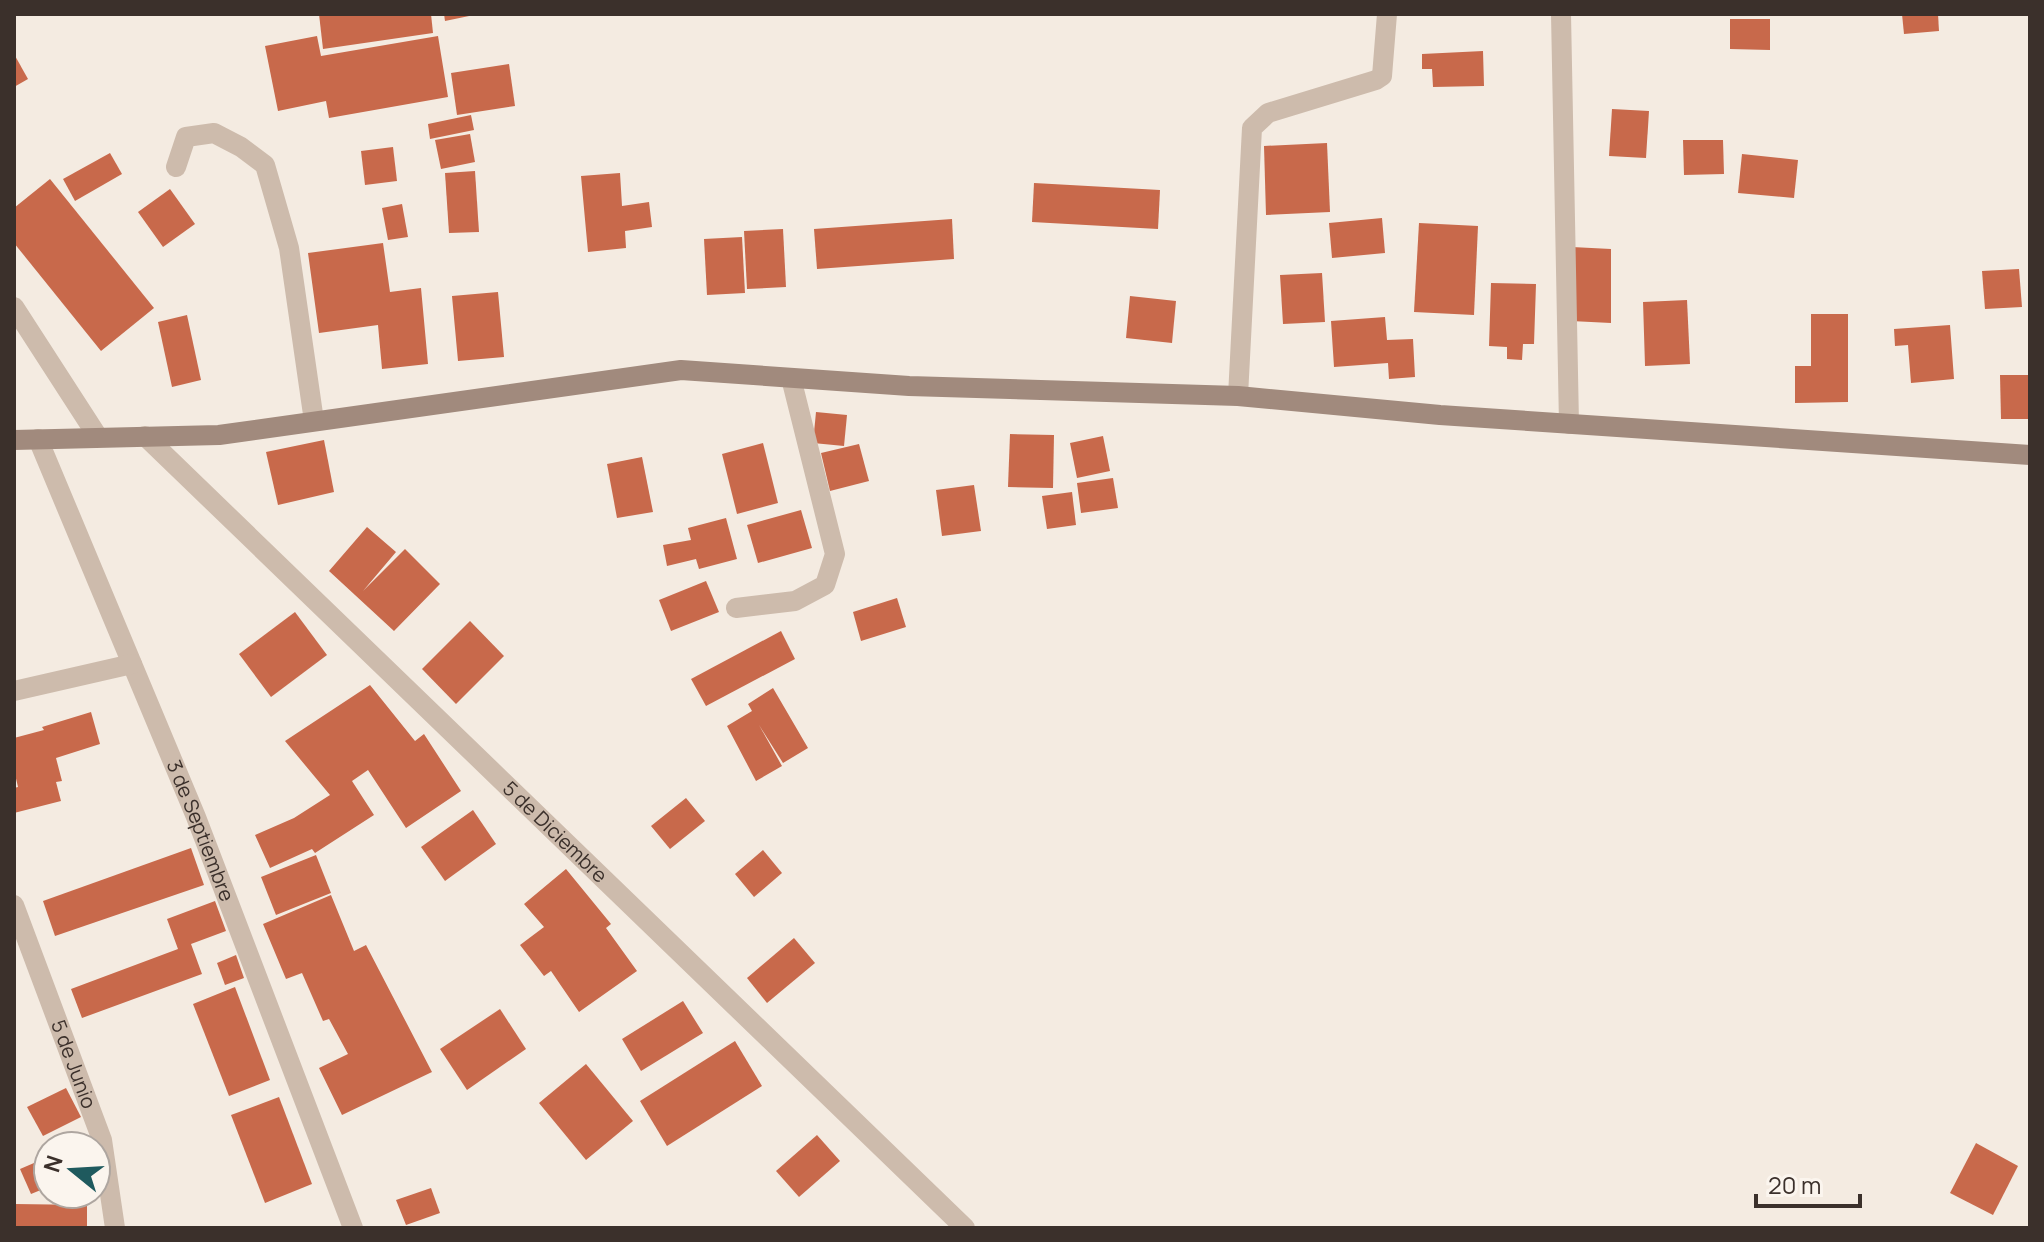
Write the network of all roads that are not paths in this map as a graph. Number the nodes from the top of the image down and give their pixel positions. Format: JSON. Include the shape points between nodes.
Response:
{"nodes":[{"id":1,"x":1387,"y":14,"type":"edge"},
{"id":2,"x":1561,"y":14,"type":"edge"},
{"id":3,"x":176,"y":167,"type":"dead end"},
{"id":4,"x":14,"y":307,"type":"edge"},
{"id":5,"x":791,"y":378,"type":"junction"},
{"id":6,"x":1238,"y":396,"type":"junction"},
{"id":7,"x":314,"y":421,"type":"junction"},
{"id":8,"x":1569,"y":424,"type":"junction"},
{"id":9,"x":145,"y":436,"type":"junction"},
{"id":10,"x":98,"y":437,"type":"junction"},
{"id":11,"x":38,"y":439,"type":"junction"},
{"id":12,"x":14,"y":440,"type":"edge"},
{"id":13,"x":2030,"y":455,"type":"edge"},
{"id":14,"x":736,"y":608,"type":"dead end"},
{"id":15,"x":132,"y":664,"type":"junction"},
{"id":16,"x":14,"y":691,"type":"edge"},
{"id":17,"x":14,"y":905,"type":"edge"},
{"id":18,"x":115,"y":1228,"type":"edge"},
{"id":19,"x":353,"y":1228,"type":"edge"},
{"id":20,"x":965,"y":1228,"type":"edge"}],
"edges":[{"from":1,"to":6,"type":"street","via":[[1382,76],[1268,113],[1252,128]]},
{"from":2,"to":8,"type":"street"},
{"from":3,"to":7,"type":"street","via":[[186,137],[214,133],[265,165],[289,248]]},
{"from":4,"to":10,"type":"street"},
{"from":5,"to":6,"type":"street"},
{"from":5,"to":7,"type":"street","via":[[681,370]]},
{"from":5,"to":14,"type":"street","via":[[835,554],[825,585],[795,601]]},
{"from":6,"to":8,"type":"street"},
{"from":7,"to":9,"type":"street","via":[[219,435]]},
{"from":8,"to":13,"type":"street"},
{"from":9,"to":10,"type":"street"},
{"from":9,"to":20,"type":"street","name":"5 de Diciembre"},
{"from":10,"to":11,"type":"street"},
{"from":11,"to":12,"type":"street"},
{"from":11,"to":15,"type":"street","name":"3 de Septiembre"},
{"from":15,"to":16,"type":"street"},
{"from":15,"to":19,"type":"street","name":"3 de Septiembre"},
{"from":17,"to":18,"type":"street","name":"5 de Junio","via":[[102,1140]]}]}
